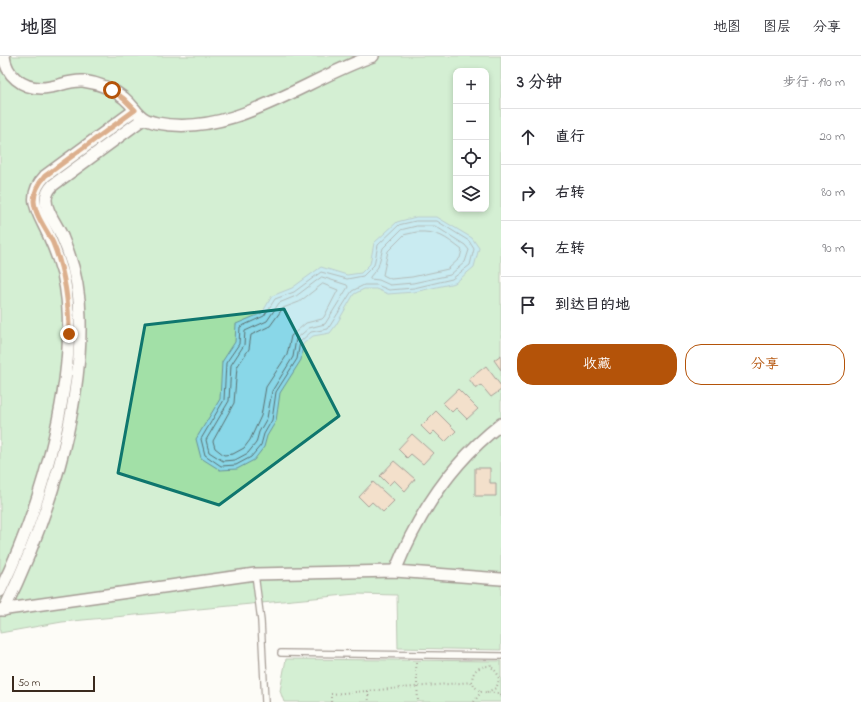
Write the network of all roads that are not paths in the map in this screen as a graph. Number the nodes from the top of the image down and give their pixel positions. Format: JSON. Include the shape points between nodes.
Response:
{"nodes":[{"id":1,"x":4,"y":56,"type":"edge"},
{"id":2,"x":373,"y":56,"type":"edge"},
{"id":3,"x":135,"y":110,"type":"junction"},
{"id":4,"x":143,"y":119,"type":"junction"},
{"id":5,"x":501,"y":424,"type":"edge"},
{"id":6,"x":395,"y":571,"type":"junction"},
{"id":7,"x":255,"y":574,"type":"junction"},
{"id":8,"x":501,"y":579,"type":"edge"},
{"id":9,"x":0,"y":591,"type":"edge"},
{"id":10,"x":2,"y":610,"type":"edge"},
{"id":11,"x":281,"y":653,"type":"dead end"},
{"id":12,"x":501,"y":656,"type":"edge"},
{"id":13,"x":265,"y":702,"type":"edge"}],
"edges":[{"from":1,"to":3,"type":"street","via":[[11,75],[20,82],[41,88],[67,82],[98,84],[112,90]]},
{"from":2,"to":4,"type":"street","via":[[221,122],[182,126]]},
{"from":3,"to":4,"type":"street"},
{"from":3,"to":9,"type":"street","via":[[45,176],[35,194],[35,208],[52,243],[62,272],[68,303],[69,334],[61,398],[44,475],[26,529]]},
{"from":4,"to":10,"type":"street","via":[[53,184],[46,196],[47,205],[67,248],[77,285],[80,318],[78,363],[69,421],[56,478],[27,560]]},
{"from":5,"to":6,"type":"street","via":[[475,447],[442,484],[415,526]]},
{"from":6,"to":7,"type":"street"},
{"from":6,"to":8,"type":"street"},
{"from":7,"to":10,"type":"street"},
{"from":7,"to":13,"type":"lane","via":[[261,621]]},
{"from":11,"to":12,"type":"lane"}]}
